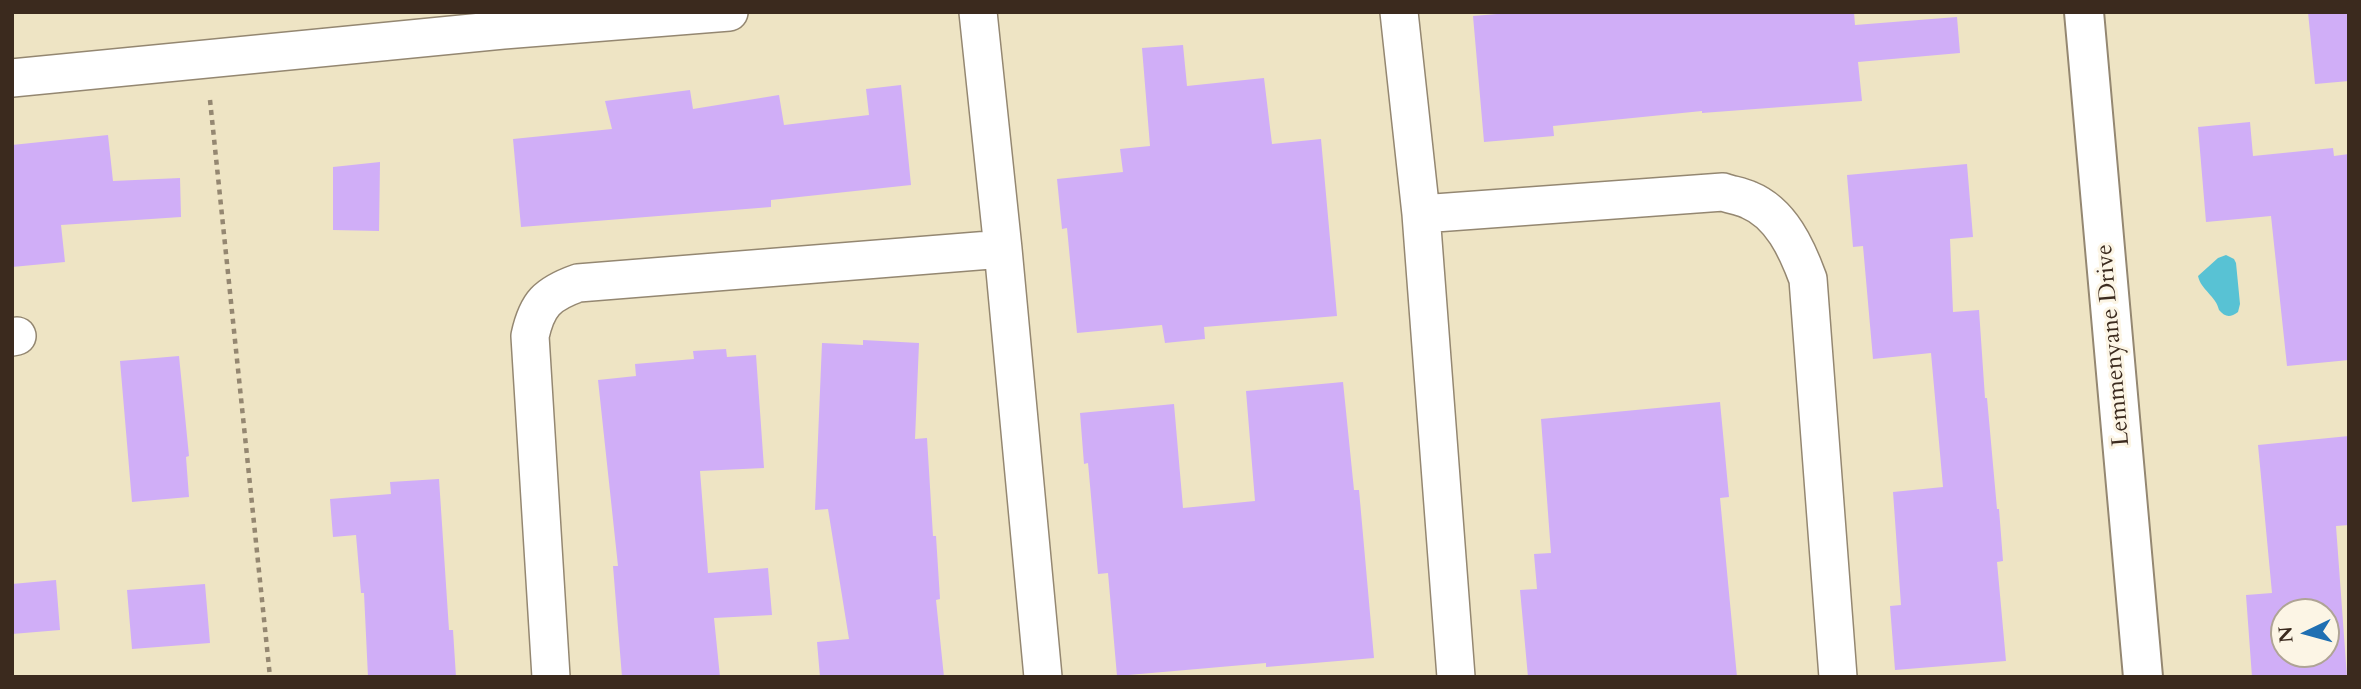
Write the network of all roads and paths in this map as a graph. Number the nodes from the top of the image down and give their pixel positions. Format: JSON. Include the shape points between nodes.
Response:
{"nodes":[{"id":1,"x":729,"y":12,"type":"edge"},
{"id":2,"x":978,"y":12,"type":"edge"},
{"id":3,"x":1399,"y":12,"type":"edge"},
{"id":4,"x":2084,"y":12,"type":"edge"},
{"id":5,"x":502,"y":21,"type":"edge"},
{"id":6,"x":206,"y":58,"type":"junction"},
{"id":7,"x":12,"y":78,"type":"edge"},
{"id":8,"x":1421,"y":214,"type":"junction"},
{"id":9,"x":1003,"y":249,"type":"junction"},
{"id":10,"x":270,"y":677,"type":"edge"},
{"id":11,"x":551,"y":677,"type":"edge"},
{"id":12,"x":1043,"y":677,"type":"edge"},
{"id":13,"x":1455,"y":677,"type":"edge"},
{"id":14,"x":1838,"y":677,"type":"edge"},
{"id":15,"x":2143,"y":677,"type":"edge"}],
"edges":[{"from":1,"to":5,"type":"street"},
{"from":2,"to":9,"type":"street"},
{"from":3,"to":8,"type":"street"},
{"from":4,"to":15,"type":"street","name":"Lemmenyane Drive"},
{"from":5,"to":6,"type":"street"},
{"from":6,"to":7,"type":"street"},
{"from":6,"to":10,"type":"path"},
{"from":8,"to":13,"type":"street"},
{"from":8,"to":14,"type":"street","via":[[1723,192],[1752,201],[1776,220],[1796,248],[1808,279]]},
{"from":9,"to":11,"type":"street","via":[[578,283],[545,300],[530,336]]},
{"from":9,"to":12,"type":"street"}]}
